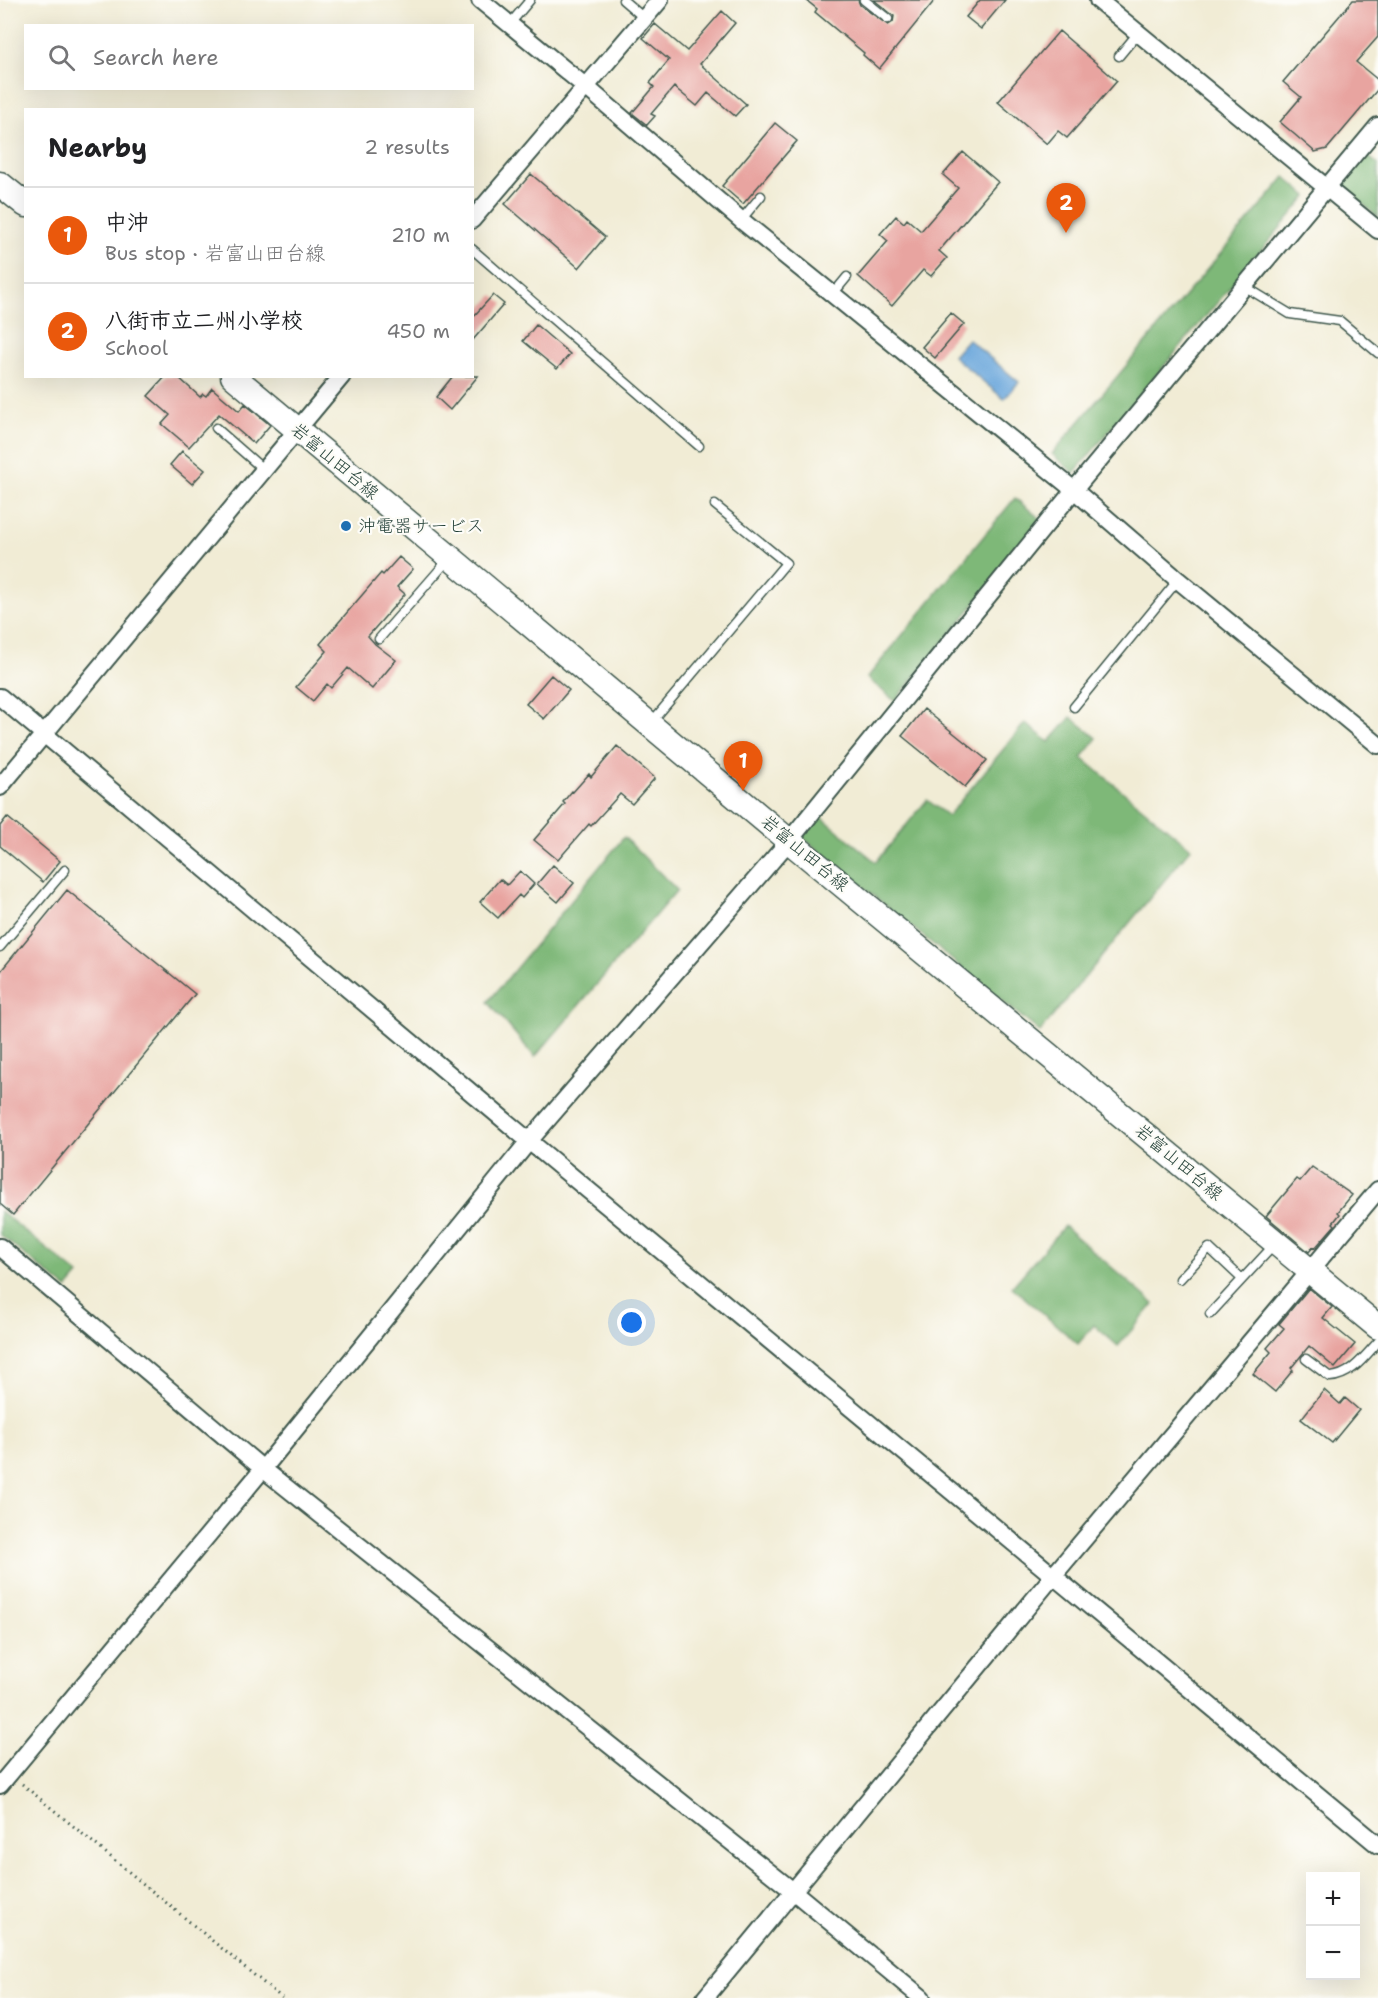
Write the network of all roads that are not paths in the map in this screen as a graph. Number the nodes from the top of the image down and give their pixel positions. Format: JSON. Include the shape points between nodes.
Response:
{"nodes":[{"id":1,"x":480,"y":0,"type":"edge"},
{"id":2,"x":530,"y":0,"type":"edge"},
{"id":3,"x":623,"y":0,"type":"edge"},
{"id":4,"x":660,"y":0,"type":"edge"},
{"id":5,"x":864,"y":0,"type":"edge"},
{"id":6,"x":1098,"y":0,"type":"edge"},
{"id":7,"x":644,"y":18,"type":"junction"},
{"id":8,"x":888,"y":19,"type":"dead end"},
{"id":9,"x":509,"y":25,"type":"junction"},
{"id":10,"x":1138,"y":33,"type":"junction"},
{"id":11,"x":1119,"y":56,"type":"dead end"},
{"id":12,"x":586,"y":87,"type":"junction"},
{"id":13,"x":1378,"y":126,"type":"edge"},
{"id":14,"x":0,"y":184,"type":"edge"},
{"id":15,"x":1327,"y":187,"type":"junction"},
{"id":16,"x":761,"y":196,"type":"dead end"},
{"id":17,"x":24,"y":203,"type":"edge"},
{"id":18,"x":474,"y":218,"type":"edge"},
{"id":19,"x":741,"y":220,"type":"junction"},
{"id":20,"x":1378,"y":230,"type":"edge"},
{"id":21,"x":474,"y":251,"type":"edge"},
{"id":22,"x":847,"y":277,"type":"dead end"},
{"id":23,"x":1244,"y":286,"type":"junction"},
{"id":24,"x":833,"y":294,"type":"junction"},
{"id":25,"x":1378,"y":353,"type":"edge"},
{"id":26,"x":235,"y":378,"type":"edge"},
{"id":27,"x":340,"y":378,"type":"edge"},
{"id":28,"x":216,"y":428,"type":"dead end"},
{"id":29,"x":298,"y":430,"type":"junction"},
{"id":30,"x":699,"y":446,"type":"dead end"},
{"id":31,"x":264,"y":470,"type":"junction"},
{"id":32,"x":1074,"y":490,"type":"junction"},
{"id":33,"x":715,"y":505,"type":"dead end"},
{"id":34,"x":450,"y":557,"type":"junction"},
{"id":35,"x":1178,"y":580,"type":"junction"},
{"id":36,"x":379,"y":639,"type":"dead end"},
{"id":37,"x":0,"y":697,"type":"edge"},
{"id":38,"x":1074,"y":707,"type":"dead end"},
{"id":39,"x":650,"y":724,"type":"junction"},
{"id":40,"x":45,"y":734,"type":"junction"},
{"id":41,"x":1378,"y":745,"type":"edge"},
{"id":42,"x":0,"y":787,"type":"edge"},
{"id":43,"x":789,"y":841,"type":"junction"},
{"id":44,"x":65,"y":870,"type":"dead end"},
{"id":45,"x":0,"y":947,"type":"edge"},
{"id":46,"x":529,"y":1141,"type":"junction"},
{"id":47,"x":1378,"y":1190,"type":"edge"},
{"id":48,"x":1276,"y":1242,"type":"junction"},
{"id":49,"x":0,"y":1247,"type":"edge"},
{"id":50,"x":1311,"y":1271,"type":"junction"},
{"id":51,"x":1180,"y":1279,"type":"dead end"},
{"id":52,"x":1242,"y":1279,"type":"junction"},
{"id":53,"x":1210,"y":1314,"type":"dead end"},
{"id":54,"x":1378,"y":1327,"type":"edge"},
{"id":55,"x":1378,"y":1342,"type":"edge"},
{"id":56,"x":1306,"y":1359,"type":"dead end"},
{"id":57,"x":263,"y":1469,"type":"junction"},
{"id":58,"x":1053,"y":1576,"type":"junction"},
{"id":59,"x":3,"y":1774,"type":"edge"},
{"id":60,"x":1378,"y":1845,"type":"edge"},
{"id":61,"x":793,"y":1891,"type":"junction"},
{"id":62,"x":705,"y":1998,"type":"edge"},
{"id":63,"x":922,"y":1998,"type":"edge"}],
"edges":[{"from":1,"to":9,"type":"street"},
{"from":2,"to":9,"type":"lane"},
{"from":3,"to":7,"type":"lane"},
{"from":4,"to":7,"type":"street"},
{"from":5,"to":8,"type":"lane"},
{"from":6,"to":10,"type":"street"},
{"from":7,"to":12,"type":"street"},
{"from":9,"to":12,"type":"street"},
{"from":10,"to":11,"type":"lane"},
{"from":10,"to":15,"type":"street"},
{"from":12,"to":18,"type":"street"},
{"from":12,"to":19,"type":"street"},
{"from":13,"to":15,"type":"street"},
{"from":14,"to":17,"type":"main road"},
{"from":15,"to":20,"type":"street"},
{"from":15,"to":23,"type":"street"},
{"from":16,"to":19,"type":"lane"},
{"from":19,"to":24,"type":"street"},
{"from":21,"to":30,"type":"lane"},
{"from":22,"to":24,"type":"lane"},
{"from":23,"to":25,"type":"lane","via":[[1290,314],[1340,321]]},
{"from":23,"to":32,"type":"street"},
{"from":24,"to":32,"type":"street"},
{"from":26,"to":29,"type":"main road","name":"岩富山田台線"},
{"from":27,"to":29,"type":"street"},
{"from":28,"to":31,"type":"lane"},
{"from":29,"to":31,"type":"street"},
{"from":29,"to":34,"type":"main road","name":"岩富山田台線"},
{"from":31,"to":40,"type":"street"},
{"from":32,"to":35,"type":"street"},
{"from":32,"to":43,"type":"street"},
{"from":33,"to":39,"type":"lane","via":[[786,563]]},
{"from":34,"to":36,"type":"lane"},
{"from":34,"to":39,"type":"main road","name":"岩富山田台線"},
{"from":35,"to":38,"type":"lane"},
{"from":35,"to":41,"type":"street"},
{"from":37,"to":40,"type":"street"},
{"from":39,"to":43,"type":"main road","name":"岩富山田台線"},
{"from":40,"to":42,"type":"street"},
{"from":40,"to":46,"type":"street"},
{"from":43,"to":46,"type":"street"},
{"from":43,"to":48,"type":"main road","name":"岩富山田台線"},
{"from":44,"to":45,"type":"lane"},
{"from":46,"to":57,"type":"street"},
{"from":46,"to":58,"type":"street"},
{"from":47,"to":50,"type":"street"},
{"from":48,"to":50,"type":"main road","name":"岩富山田台線"},
{"from":48,"to":52,"type":"lane"},
{"from":49,"to":57,"type":"street"},
{"from":50,"to":54,"type":"main road","name":"岩富山田台線"},
{"from":50,"to":58,"type":"street"},
{"from":51,"to":52,"type":"lane","via":[[1209,1248]]},
{"from":52,"to":53,"type":"lane"},
{"from":55,"to":56,"type":"lane","via":[[1353,1368],[1338,1377],[1330,1377]]},
{"from":57,"to":59,"type":"street"},
{"from":57,"to":61,"type":"street"},
{"from":58,"to":60,"type":"street"},
{"from":58,"to":61,"type":"street"},
{"from":61,"to":62,"type":"street"},
{"from":61,"to":63,"type":"street"}]}
